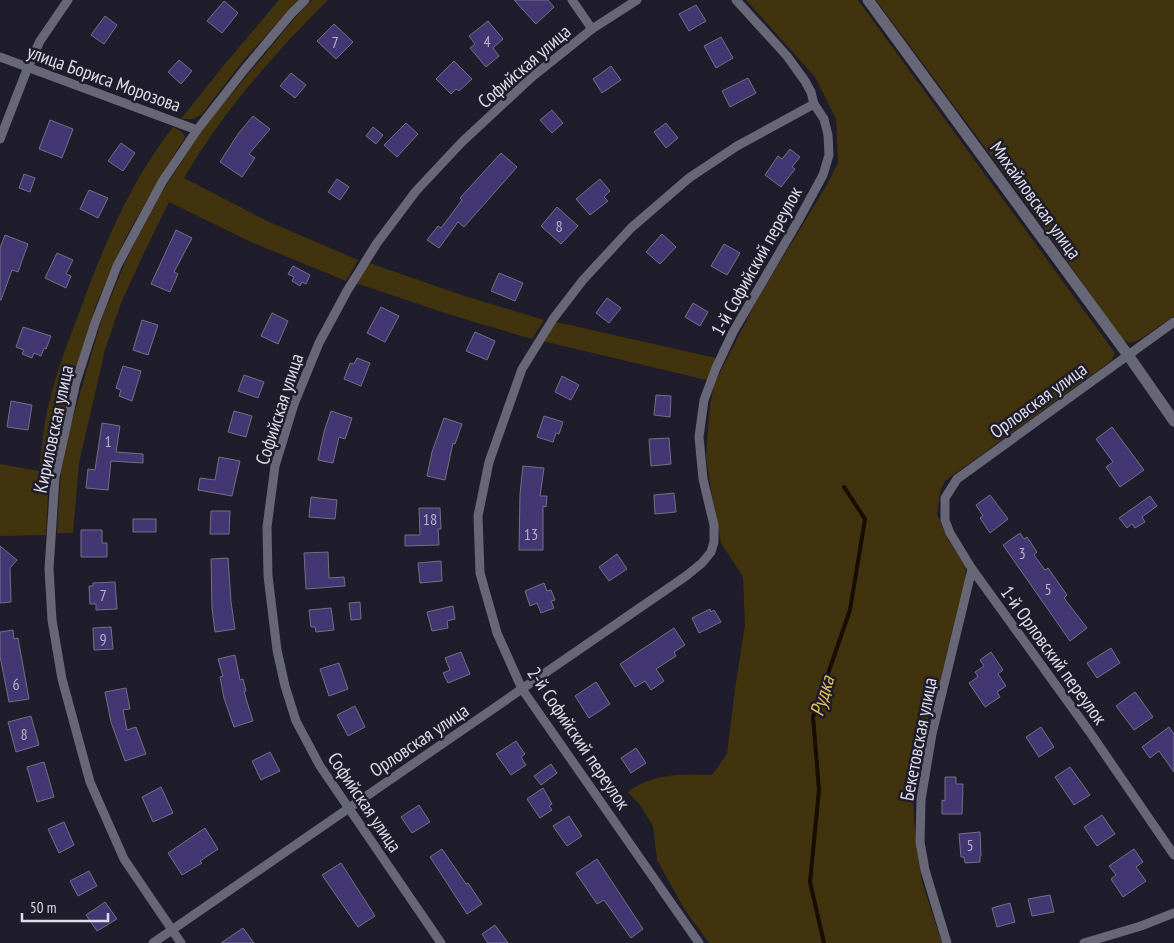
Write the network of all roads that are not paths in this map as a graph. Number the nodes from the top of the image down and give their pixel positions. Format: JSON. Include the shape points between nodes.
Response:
{"nodes":[{"id":1,"x":68,"y":0,"type":"edge"},
{"id":2,"x":305,"y":0,"type":"edge"},
{"id":3,"x":572,"y":0,"type":"edge"},
{"id":4,"x":637,"y":0,"type":"edge"},
{"id":5,"x":736,"y":0,"type":"edge"},
{"id":6,"x":868,"y":0,"type":"edge"},
{"id":7,"x":592,"y":29,"type":"junction"},
{"id":8,"x":0,"y":57,"type":"edge"},
{"id":9,"x":28,"y":67,"type":"junction"},
{"id":10,"x":814,"y":104,"type":"junction"},
{"id":11,"x":197,"y":130,"type":"junction"},
{"id":12,"x":0,"y":139,"type":"edge"},
{"id":13,"x":1174,"y":322,"type":"edge"},
{"id":14,"x":1128,"y":356,"type":"junction"},
{"id":15,"x":1174,"y":422,"type":"edge"},
{"id":16,"x":968,"y":471,"type":"joint"},
{"id":17,"x":702,"y":563,"type":"joint"},
{"id":18,"x":972,"y":569,"type":"junction"},
{"id":19,"x":522,"y":689,"type":"junction"},
{"id":20,"x":348,"y":808,"type":"junction"},
{"id":21,"x":1174,"y":855,"type":"edge"},
{"id":22,"x":1174,"y":913,"type":"edge"},
{"id":23,"x":172,"y":930,"type":"junction"},
{"id":24,"x":153,"y":943,"type":"edge"},
{"id":25,"x":181,"y":943,"type":"edge"},
{"id":26,"x":441,"y":943,"type":"edge"},
{"id":27,"x":699,"y":943,"type":"edge"},
{"id":28,"x":948,"y":943,"type":"edge"},
{"id":29,"x":1084,"y":943,"type":"edge"}],
"edges":[{"from":1,"to":9,"type":"street","via":[[40,41]]},
{"from":2,"to":11,"type":"street","name":"Кириловская улица"},
{"from":3,"to":7,"type":"street"},
{"from":4,"to":7,"type":"street","name":"Софийская улица"},
{"from":5,"to":10,"type":"street","name":"1-й Софийский переулок","via":[[787,56],[805,81]]},
{"from":6,"to":14,"type":"street","name":"Михайловская улица"},
{"from":7,"to":20,"type":"street","name":"Софийская улица","via":[[532,77],[462,142],[416,191],[376,243],[347,291],[319,343],[294,404],[275,466],[267,527],[268,576],[276,641],[296,721]]},
{"from":8,"to":9,"type":"street","name":"улица Бориса Морозова"},
{"from":9,"to":11,"type":"street","name":"улица Бориса Морозова"},
{"from":9,"to":12,"type":"street"},
{"from":10,"to":17,"type":"street","name":"1-й Софийский переулок","via":[[824,119],[828,135],[829,155],[823,175],[733,332],[704,400],[699,437],[714,542],[712,552]]},
{"from":10,"to":19,"type":"street","name":"2-й Софийский переулок","via":[[737,146],[689,178],[631,228],[583,280],[553,319],[522,369],[489,462],[478,516],[480,573],[497,633]]},
{"from":11,"to":23,"type":"street","name":"Кириловская улица","via":[[162,182],[117,266],[95,323],[76,382],[55,477],[49,568],[52,620],[62,679],[90,782],[124,859]]},
{"from":13,"to":14,"type":"street","name":"Орловская улица"},
{"from":14,"to":15,"type":"street","name":"Михайловская улица"},
{"from":14,"to":16,"type":"street","name":"Орловская улица"},
{"from":16,"to":18,"type":"street","name":"1-й Орловский переулок","via":[[957,479],[945,498],[945,520]]},
{"from":17,"to":19,"type":"street","name":"Орловская улица"},
{"from":18,"to":21,"type":"street","name":"1-й Орловский переулок"},
{"from":18,"to":28,"type":"street","name":"Бекетовская улица","via":[[932,734],[921,800],[920,842],[925,870]]},
{"from":19,"to":20,"type":"street","name":"Орловская улица"},
{"from":19,"to":27,"type":"street","name":"2-й Софийский переулок"},
{"from":20,"to":23,"type":"street","name":"Орловская улица"},
{"from":20,"to":26,"type":"street","name":"Софийская улица"},
{"from":22,"to":29,"type":"street"},
{"from":23,"to":24,"type":"street","name":"Орловская улица"},
{"from":23,"to":25,"type":"street","name":"Кириловская улица"}]}
